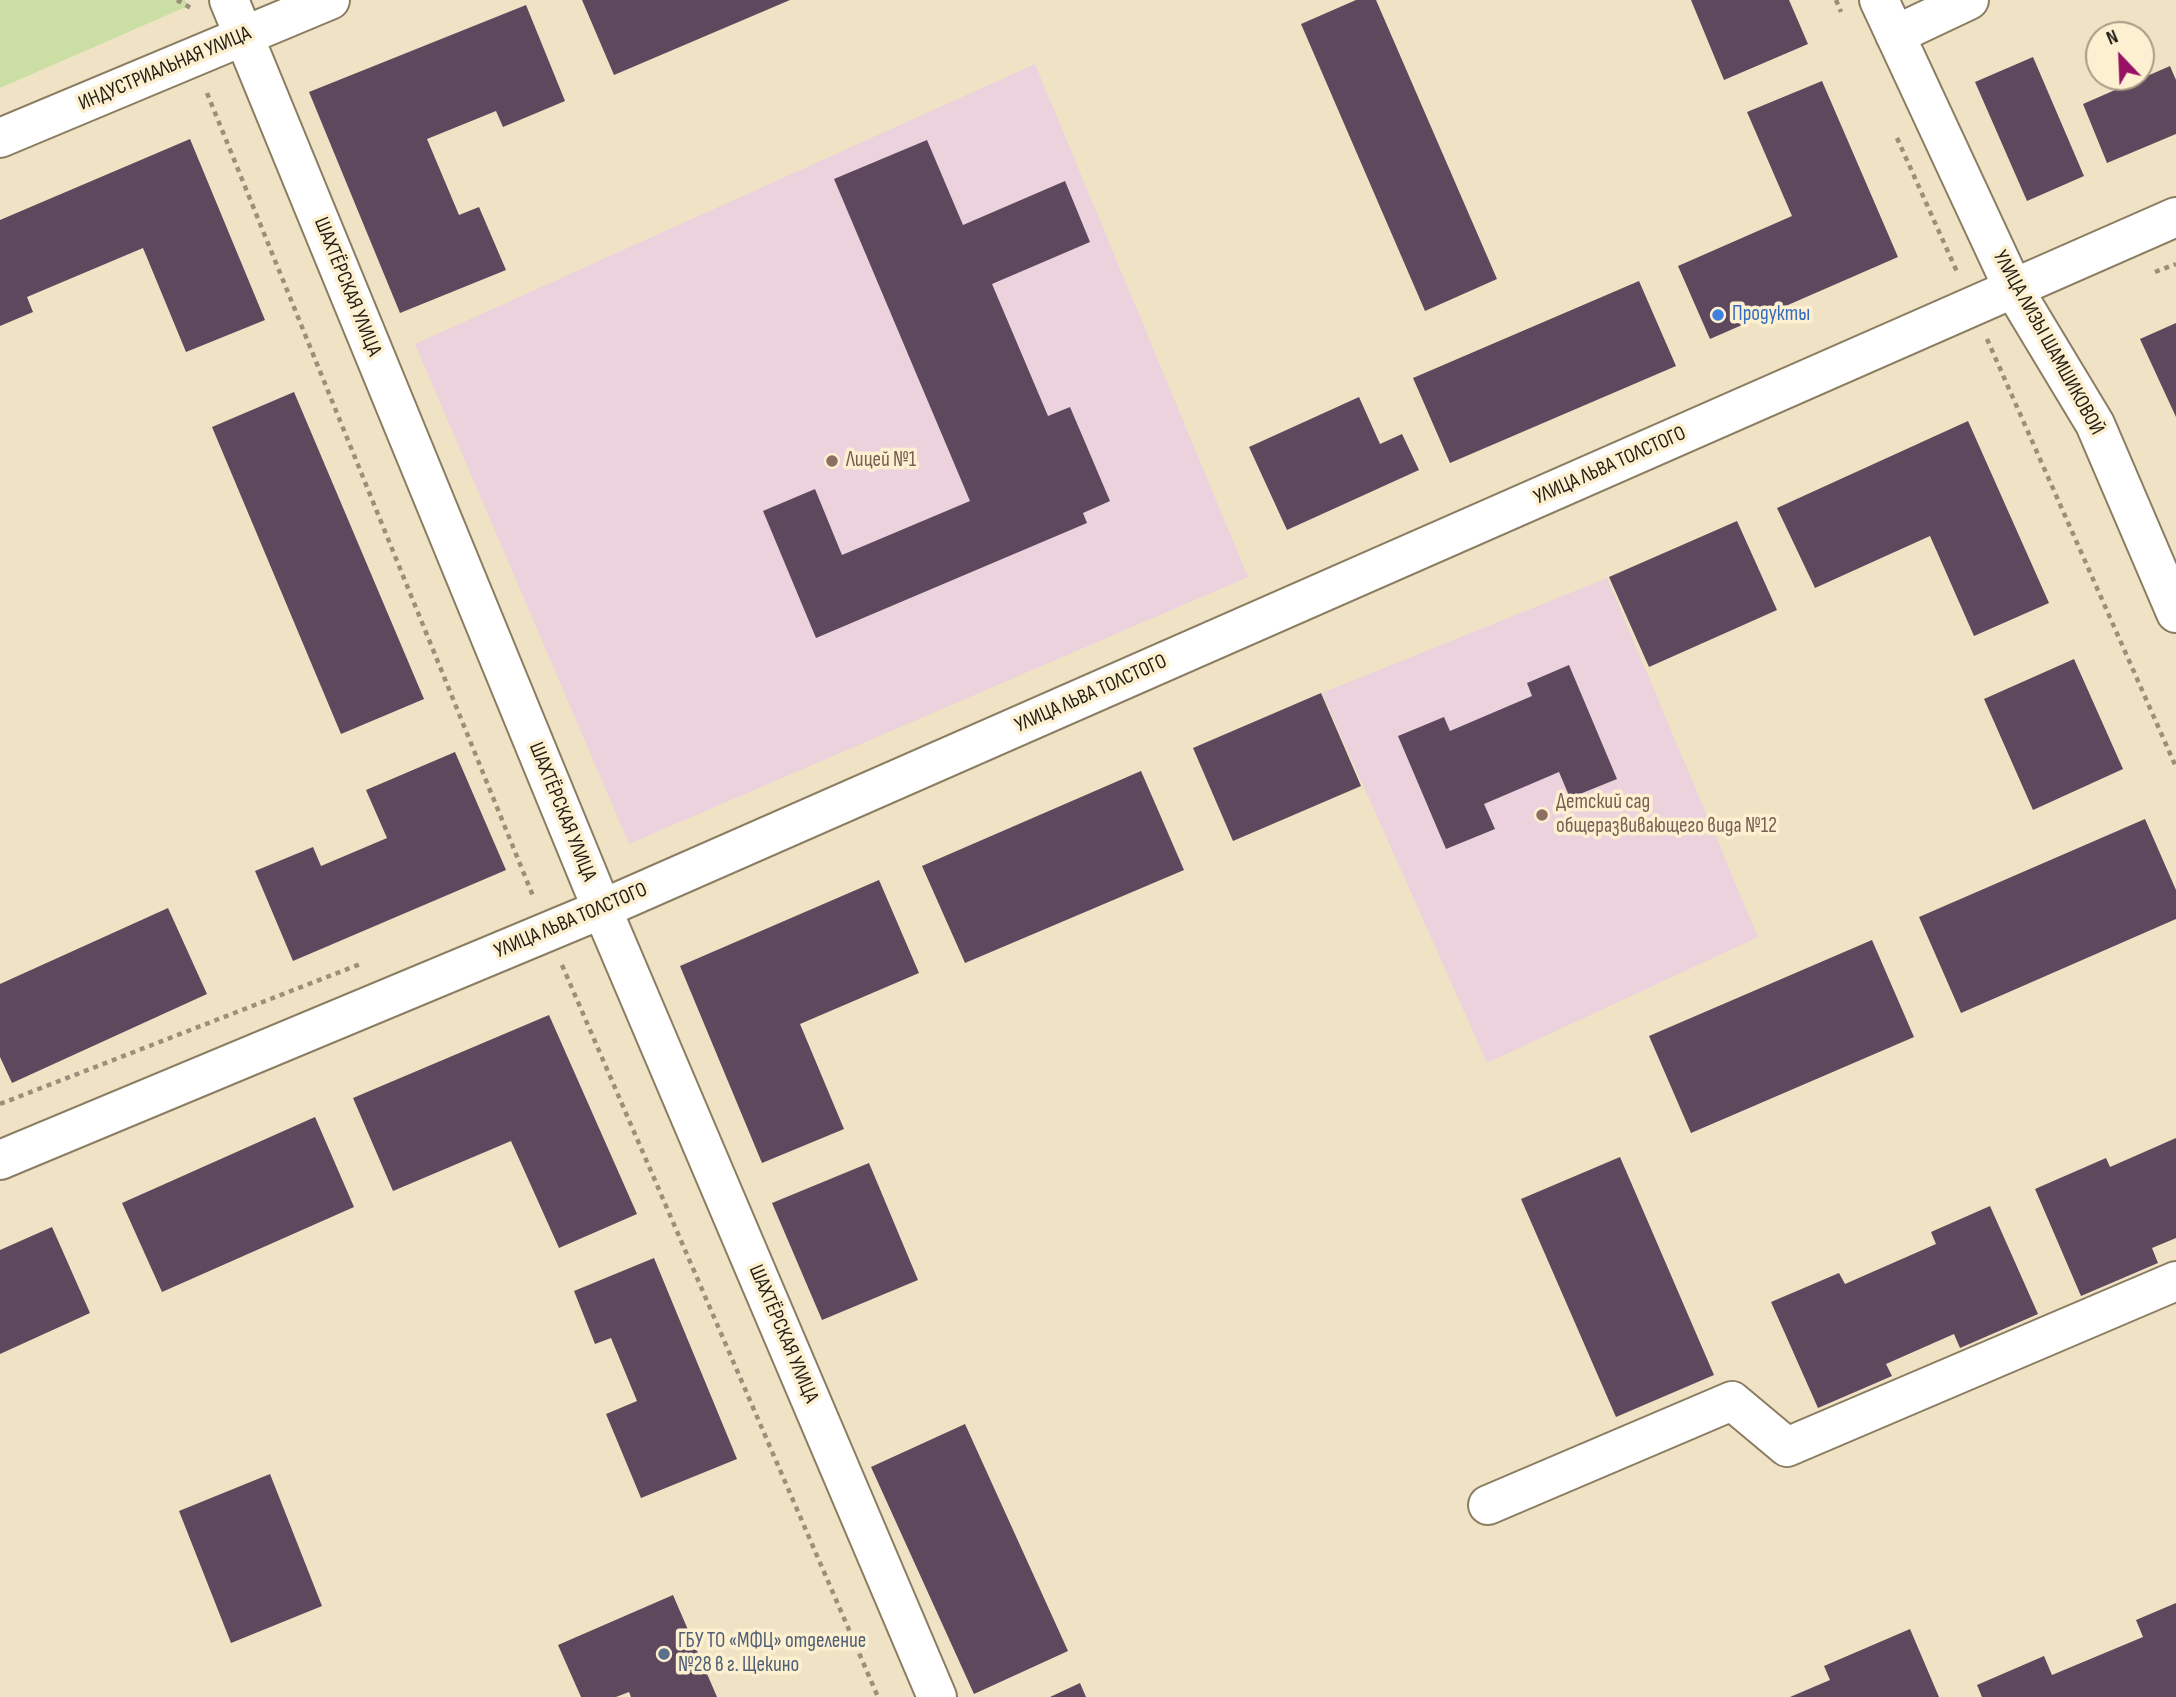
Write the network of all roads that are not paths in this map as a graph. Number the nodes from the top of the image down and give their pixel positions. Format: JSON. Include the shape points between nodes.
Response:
{"nodes":[{"id":1,"x":229,"y":0,"type":"edge"},
{"id":2,"x":330,"y":0,"type":"edge"},
{"id":3,"x":1879,"y":0,"type":"edge"},
{"id":4,"x":1969,"y":0,"type":"edge"},
{"id":5,"x":1895,"y":35,"type":"junction"},
{"id":6,"x":245,"y":36,"type":"junction"},
{"id":7,"x":0,"y":138,"type":"edge"},
{"id":8,"x":2176,"y":217,"type":"edge"},
{"id":9,"x":2013,"y":288,"type":"junction"},
{"id":10,"x":2176,"y":613,"type":"edge"},
{"id":11,"x":602,"y":909,"type":"junction"},
{"id":12,"x":0,"y":1160,"type":"edge"},
{"id":13,"x":2176,"y":1282,"type":"edge"},
{"id":14,"x":1488,"y":1505,"type":"dead end"},
{"id":15,"x":937,"y":1697,"type":"edge"}],
"edges":[{"from":1,"to":6,"type":"street","name":"ШАХТЁРСКАЯ УЛИЦА"},
{"from":2,"to":6,"type":"street","name":"ИНДУСТРИАЛЬНАЯ УЛИЦА"},
{"from":3,"to":5,"type":"street","name":"УЛИЦА ЛИЗЫ ШАМШИКОВОЙ"},
{"from":4,"to":5,"type":"street"},
{"from":5,"to":9,"type":"street","name":"УЛИЦА ЛИЗЫ ШАМШИКОВОЙ"},
{"from":6,"to":7,"type":"street","name":"ИНДУСТРИАЛЬНАЯ УЛИЦА"},
{"from":6,"to":11,"type":"street","name":"ШАХТЁРСКАЯ УЛИЦА"},
{"from":8,"to":9,"type":"street","name":"УЛИЦА ЛЬВА ТОЛСТОГО"},
{"from":9,"to":10,"type":"street","name":"УЛИЦА ЛИЗЫ ШАМШИКОВОЙ","via":[[2095,424]]},
{"from":9,"to":11,"type":"street","name":"УЛИЦА ЛЬВА ТОЛСТОГО"},
{"from":11,"to":12,"type":"street","name":"УЛИЦА ЛЬВА ТОЛСТОГО"},
{"from":11,"to":15,"type":"street","name":"ШАХТЁРСКАЯ УЛИЦА"},
{"from":13,"to":14,"type":"street","via":[[1787,1447],[1732,1401]]}]}
